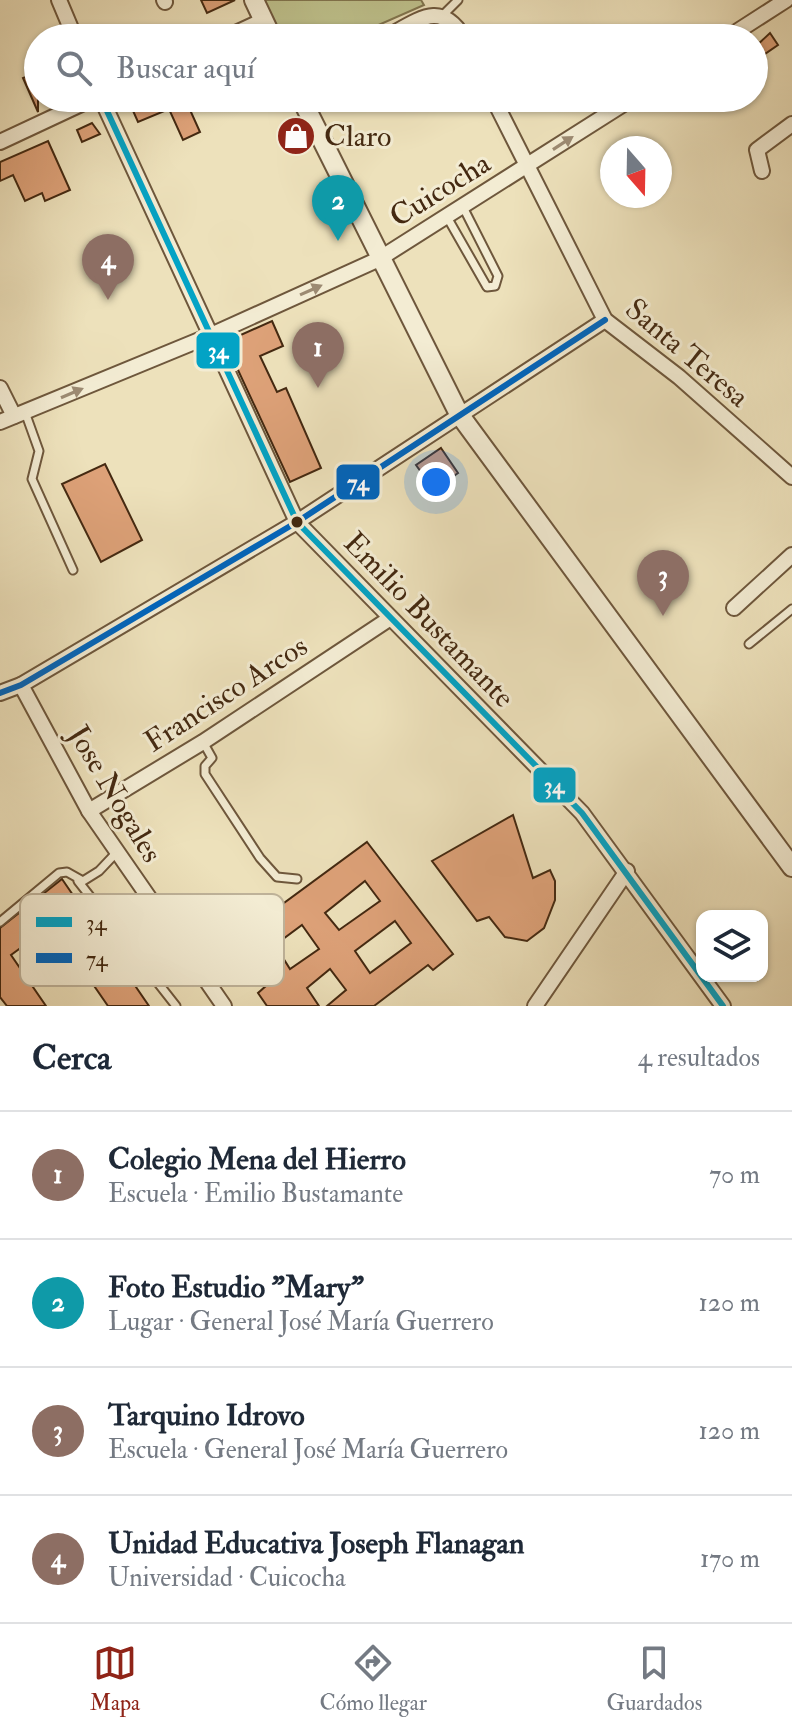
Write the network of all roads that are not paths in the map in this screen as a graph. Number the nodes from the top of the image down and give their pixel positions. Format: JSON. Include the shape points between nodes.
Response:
{"nodes":[{"id":1,"x":59,"y":0,"type":"edge"},
{"id":2,"x":254,"y":0,"type":"edge"},
{"id":3,"x":458,"y":0,"type":"edge"},
{"id":4,"x":786,"y":0,"type":"edge"},
{"id":5,"x":446,"y":12,"type":"junction"},
{"id":6,"x":264,"y":20,"type":"junction"},
{"id":7,"x":69,"y":24,"type":"edge"},
{"id":8,"x":255,"y":24,"type":"edge"},
{"id":9,"x":266,"y":24,"type":"edge"},
{"id":10,"x":411,"y":24,"type":"edge"},
{"id":11,"x":457,"y":24,"type":"edge"},
{"id":12,"x":749,"y":24,"type":"edge"},
{"id":13,"x":64,"y":112,"type":"edge"},
{"id":14,"x":107,"y":112,"type":"edge"},
{"id":15,"x":308,"y":112,"type":"edge"},
{"id":16,"x":500,"y":112,"type":"edge"},
{"id":17,"x":611,"y":112,"type":"edge"},
{"id":18,"x":792,"y":124,"type":"edge"},
{"id":19,"x":0,"y":142,"type":"edge"},
{"id":20,"x":526,"y":166,"type":"junction"},
{"id":21,"x":762,"y":171,"type":"dead end"},
{"id":22,"x":463,"y":207,"type":"junction"},
{"id":23,"x":447,"y":217,"type":"junction"},
{"id":24,"x":379,"y":259,"type":"junction"},
{"id":25,"x":605,"y":320,"type":"junction"},
{"id":26,"x":209,"y":336,"type":"junction"},
{"id":27,"x":0,"y":388,"type":"edge"},
{"id":28,"x":459,"y":414,"type":"junction"},
{"id":29,"x":13,"y":417,"type":"edge"},
{"id":30,"x":791,"y":474,"type":"edge"},
{"id":31,"x":297,"y":522,"type":"junction"},
{"id":32,"x":792,"y":555,"type":"edge"},
{"id":33,"x":73,"y":570,"type":"dead end"},
{"id":34,"x":734,"y":608,"type":"dead end"},
{"id":35,"x":792,"y":609,"type":"edge"},
{"id":36,"x":389,"y":619,"type":"junction"},
{"id":37,"x":749,"y":644,"type":"dead end"},
{"id":38,"x":21,"y":685,"type":"junction"},
{"id":39,"x":0,"y":693,"type":"edge"},
{"id":40,"x":203,"y":742,"type":"junction"},
{"id":41,"x":89,"y":811,"type":"junction"},
{"id":42,"x":117,"y":852,"type":"junction"},
{"id":43,"x":792,"y":867,"type":"edge"},
{"id":44,"x":627,"y":871,"type":"junction"},
{"id":45,"x":297,"y":879,"type":"dead end"},
{"id":46,"x":78,"y":881,"type":"junction"},
{"id":47,"x":34,"y":894,"type":"edge"},
{"id":48,"x":88,"y":894,"type":"edge"},
{"id":49,"x":146,"y":894,"type":"edge"},
{"id":50,"x":20,"y":905,"type":"edge"},
{"id":51,"x":0,"y":922,"type":"edge"},
{"id":52,"x":160,"y":986,"type":"edge"},
{"id":53,"x":210,"y":986,"type":"edge"},
{"id":54,"x":176,"y":1006,"type":"edge"},
{"id":55,"x":224,"y":1006,"type":"edge"},
{"id":56,"x":535,"y":1006,"type":"edge"},
{"id":57,"x":723,"y":1006,"type":"edge"}],
"edges":[{"from":1,"to":7,"type":"street"},
{"from":2,"to":6,"type":"street"},
{"from":3,"to":5,"type":"lane"},
{"from":4,"to":12,"type":"street"},
{"from":5,"to":10,"type":"street","via":[[435,11]]},
{"from":5,"to":11,"type":"street"},
{"from":6,"to":8,"type":"street"},
{"from":6,"to":9,"type":"street"},
{"from":13,"to":19,"type":"street"},
{"from":14,"to":26,"type":"street","name":"Emilio Bustamante"},
{"from":15,"to":24,"type":"street"},
{"from":16,"to":20,"type":"street","name":"Santa Teresa"},
{"from":20,"to":17,"type":"street","name":"Cuicocha","one_way":true},
{"from":18,"to":21,"type":"street","via":[[757,150]]},
{"from":20,"to":22,"type":"street","name":"Cuicocha"},
{"from":20,"to":25,"type":"street","name":"Santa Teresa"},
{"from":22,"to":23,"type":"street","name":"Cuicocha"},
{"from":22,"to":23,"type":"lane","via":[[498,276],[495,286],[487,287]]},
{"from":23,"to":24,"type":"street","name":"Cuicocha"},
{"from":26,"to":24,"type":"street","name":"Cuicocha","one_way":true},
{"from":24,"to":28,"type":"street"},
{"from":25,"to":28,"type":"street"},
{"from":25,"to":30,"type":"street","name":"Santa Teresa"},
{"from":29,"to":26,"type":"street","name":"Cuicocha","one_way":true},
{"from":26,"to":31,"type":"street","name":"Emilio Bustamante"},
{"from":27,"to":29,"type":"street"},
{"from":28,"to":31,"type":"street"},
{"from":28,"to":43,"type":"street"},
{"from":29,"to":33,"type":"lane","via":[[39,451],[32,479]]},
{"from":31,"to":36,"type":"street","name":"Emilio Bustamante"},
{"from":31,"to":38,"type":"street"},
{"from":32,"to":34,"type":"street"},
{"from":35,"to":37,"type":"lane"},
{"from":36,"to":40,"type":"street","name":"Francisco Arcos"},
{"from":36,"to":44,"type":"street","name":"Emilio Bustamante","via":[[582,813]]},
{"from":38,"to":39,"type":"street"},
{"from":38,"to":41,"type":"street","name":"Jose Nogales"},
{"from":40,"to":41,"type":"street","name":"Francisco Arcos"},
{"from":40,"to":45,"type":"lane","via":[[212,758],[205,774],[260,858],[277,877]]},
{"from":41,"to":42,"type":"street","name":"Jose Nogales"},
{"from":42,"to":46,"type":"lane","via":[[94,875]]},
{"from":42,"to":49,"type":"street","name":"Jose Nogales"},
{"from":44,"to":56,"type":"street"},
{"from":44,"to":57,"type":"street","name":"Emilio Bustamante"},
{"from":46,"to":47,"type":"lane","via":[[67,872],[59,873]]},
{"from":46,"to":48,"type":"lane"},
{"from":50,"to":51,"type":"lane"},
{"from":52,"to":54,"type":"lane"},
{"from":53,"to":55,"type":"street","name":"Jose Nogales"}]}
